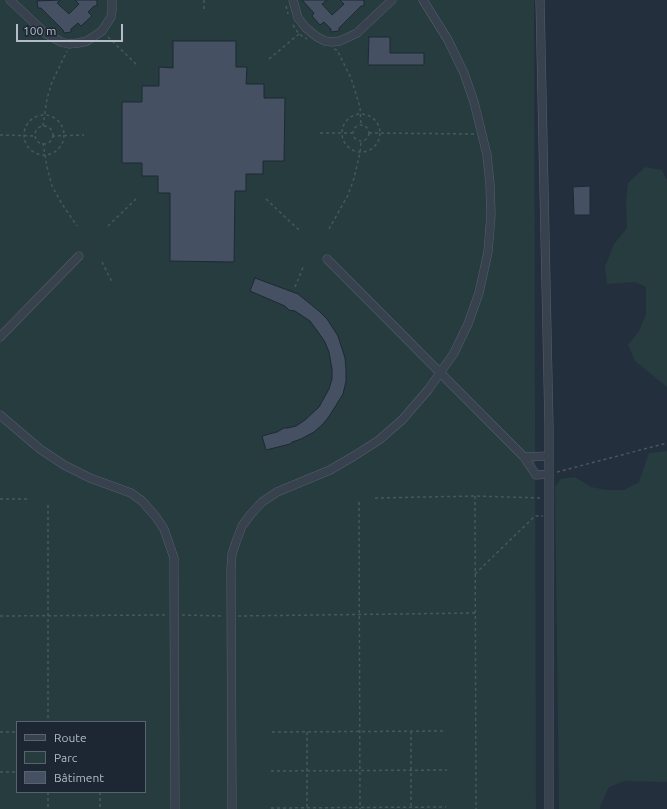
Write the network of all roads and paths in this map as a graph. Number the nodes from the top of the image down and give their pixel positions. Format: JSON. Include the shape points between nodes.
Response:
{"nodes":[{"id":1,"x":10,"y":0,"type":"edge"},
{"id":2,"x":112,"y":0,"type":"edge"},
{"id":3,"x":204,"y":0,"type":"edge"},
{"id":4,"x":392,"y":0,"type":"edge"},
{"id":5,"x":423,"y":0,"type":"edge"},
{"id":6,"x":540,"y":0,"type":"edge"},
{"id":7,"x":290,"y":2,"type":"edge"},
{"id":8,"x":204,"y":9,"type":"dead end"},
{"id":9,"x":289,"y":16,"type":"dead end"},
{"id":10,"x":291,"y":22,"type":"dead end"},
{"id":11,"x":299,"y":34,"type":"junction"},
{"id":12,"x":106,"y":35,"type":"dead end"},
{"id":13,"x":309,"y":41,"type":"dead end"},
{"id":14,"x":330,"y":48,"type":"dead end"},
{"id":15,"x":68,"y":50,"type":"dead end"},
{"id":16,"x":269,"y":59,"type":"dead end"},
{"id":17,"x":138,"y":66,"type":"dead end"},
{"id":18,"x":360,"y":113,"type":"junction"},
{"id":19,"x":45,"y":115,"type":"junction"},
{"id":20,"x":361,"y":125,"type":"junction"},
{"id":21,"x":43,"y":126,"type":"junction"},
{"id":22,"x":380,"y":132,"type":"junction"},
{"id":23,"x":320,"y":133,"type":"dead end"},
{"id":24,"x":341,"y":133,"type":"junction"},
{"id":25,"x":352,"y":133,"type":"junction"},
{"id":26,"x":369,"y":133,"type":"junction"},
{"id":27,"x":483,"y":134,"type":"junction"},
{"id":28,"x":0,"y":135,"type":"edge"},
{"id":29,"x":84,"y":135,"type":"dead end"},
{"id":30,"x":24,"y":136,"type":"junction"},
{"id":31,"x":35,"y":136,"type":"junction"},
{"id":32,"x":52,"y":136,"type":"junction"},
{"id":33,"x":64,"y":136,"type":"junction"},
{"id":34,"x":361,"y":141,"type":"junction"},
{"id":35,"x":43,"y":143,"type":"junction"},
{"id":36,"x":360,"y":152,"type":"junction"},
{"id":37,"x":45,"y":155,"type":"junction"},
{"id":38,"x":138,"y":197,"type":"dead end"},
{"id":39,"x":266,"y":199,"type":"dead end"},
{"id":40,"x":77,"y":226,"type":"dead end"},
{"id":41,"x":108,"y":226,"type":"dead end"},
{"id":42,"x":329,"y":229,"type":"dead end"},
{"id":43,"x":299,"y":230,"type":"dead end"},
{"id":44,"x":79,"y":256,"type":"dead end"},
{"id":45,"x":327,"y":259,"type":"dead end"},
{"id":46,"x":102,"y":262,"type":"dead end"},
{"id":47,"x":304,"y":265,"type":"dead end"},
{"id":48,"x":112,"y":282,"type":"dead end"},
{"id":49,"x":295,"y":287,"type":"dead end"},
{"id":50,"x":0,"y":337,"type":"edge"},
{"id":51,"x":440,"y":373,"type":"junction"},
{"id":52,"x":0,"y":415,"type":"edge"},
{"id":53,"x":667,"y":443,"type":"edge"},
{"id":54,"x":549,"y":456,"type":"junction"},
{"id":55,"x":524,"y":457,"type":"junction"},
{"id":56,"x":549,"y":474,"type":"junction"},
{"id":57,"x":475,"y":496,"type":"junction"},
{"id":58,"x":375,"y":498,"type":"dead end"},
{"id":59,"x":549,"y":498,"type":"junction"},
{"id":60,"x":0,"y":499,"type":"edge"},
{"id":61,"x":30,"y":499,"type":"dead end"},
{"id":62,"x":359,"y":502,"type":"dead end"},
{"id":63,"x":48,"y":505,"type":"dead end"},
{"id":64,"x":549,"y":516,"type":"junction"},
{"id":65,"x":476,"y":574,"type":"junction"},
{"id":66,"x":476,"y":613,"type":"junction"},
{"id":67,"x":175,"y":615,"type":"junction"},
{"id":68,"x":359,"y":615,"type":"junction"},
{"id":69,"x":0,"y":616,"type":"edge"},
{"id":70,"x":48,"y":616,"type":"junction"},
{"id":71,"x":232,"y":616,"type":"junction"},
{"id":72,"x":48,"y":721,"type":"edge"},
{"id":73,"x":411,"y":731,"type":"junction"},
{"id":74,"x":446,"y":731,"type":"dead end"},
{"id":75,"x":0,"y":732,"type":"edge"},
{"id":76,"x":16,"y":732,"type":"edge"},
{"id":77,"x":272,"y":732,"type":"dead end"},
{"id":78,"x":307,"y":732,"type":"junction"},
{"id":79,"x":360,"y":732,"type":"junction"},
{"id":80,"x":360,"y":770,"type":"junction"},
{"id":81,"x":411,"y":770,"type":"junction"},
{"id":82,"x":447,"y":770,"type":"dead end"},
{"id":83,"x":271,"y":771,"type":"dead end"},
{"id":84,"x":307,"y":771,"type":"junction"},
{"id":85,"x":0,"y":772,"type":"edge"},
{"id":86,"x":16,"y":772,"type":"edge"},
{"id":87,"x":48,"y":793,"type":"edge"},
{"id":88,"x":100,"y":793,"type":"edge"},
{"id":89,"x":411,"y":807,"type":"junction"},
{"id":90,"x":446,"y":807,"type":"dead end"},
{"id":91,"x":271,"y":808,"type":"edge"},
{"id":92,"x":307,"y":808,"type":"junction"},
{"id":93,"x":360,"y":808,"type":"edge"},
{"id":94,"x":48,"y":809,"type":"edge"},
{"id":95,"x":100,"y":809,"type":"edge"},
{"id":96,"x":175,"y":809,"type":"edge"},
{"id":97,"x":232,"y":809,"type":"edge"},
{"id":98,"x":476,"y":809,"type":"edge"},
{"id":99,"x":549,"y":809,"type":"edge"}],
"edges":[{"from":1,"to":2,"type":"street","via":[[45,33],[69,44],[87,41],[102,31],[111,17]]},
{"from":3,"to":8,"type":"path"},
{"from":4,"to":7,"type":"street","via":[[357,33],[332,42],[317,37],[306,28]]},
{"from":5,"to":27,"type":"street","via":[[448,40],[464,73]]},
{"from":6,"to":54,"type":"street"},
{"from":7,"to":9,"type":"path"},
{"from":10,"to":11,"type":"path"},
{"from":11,"to":13,"type":"path"},
{"from":11,"to":16,"type":"path"},
{"from":12,"to":17,"type":"path"},
{"from":14,"to":18,"type":"path","via":[[337,50],[345,63]]},
{"from":15,"to":19,"type":"path","via":[[52,82]]},
{"from":18,"to":20,"type":"path"},
{"from":18,"to":22,"type":"path","via":[[374,119]]},
{"from":18,"to":24,"type":"path","via":[[347,119]]},
{"from":19,"to":21,"type":"path"},
{"from":19,"to":30,"type":"path","via":[[30,121],[24,130]]},
{"from":19,"to":33,"type":"path","via":[[51,116],[60,124]]},
{"from":20,"to":25,"type":"path","via":[[356,126]]},
{"from":20,"to":26,"type":"path","via":[[367,128]]},
{"from":21,"to":31,"type":"path","via":[[38,128]]},
{"from":21,"to":32,"type":"path","via":[[51,130]]},
{"from":22,"to":26,"type":"path"},
{"from":22,"to":27,"type":"path"},
{"from":22,"to":36,"type":"path","via":[[380,138],[374,147]]},
{"from":23,"to":24,"type":"path"},
{"from":24,"to":25,"type":"path"},
{"from":24,"to":36,"type":"path","via":[[346,147]]},
{"from":25,"to":34,"type":"path","via":[[356,140]]},
{"from":26,"to":34,"type":"path","via":[[367,138]]},
{"from":27,"to":51,"type":"street","via":[[492,215],[488,252],[479,293],[468,324],[454,353]]},
{"from":28,"to":30,"type":"path"},
{"from":29,"to":33,"type":"path"},
{"from":30,"to":31,"type":"path"},
{"from":30,"to":37,"type":"path","via":[[30,150]]},
{"from":31,"to":35,"type":"path"},
{"from":32,"to":33,"type":"path"},
{"from":32,"to":35,"type":"path"},
{"from":33,"to":37,"type":"path","via":[[60,146],[51,154]]},
{"from":34,"to":36,"type":"path"},
{"from":35,"to":37,"type":"path"},
{"from":36,"to":42,"type":"path","via":[[348,195]]},
{"from":37,"to":40,"type":"path","via":[[52,186]]},
{"from":38,"to":41,"type":"path"},
{"from":39,"to":43,"type":"path"},
{"from":44,"to":50,"type":"street"},
{"from":45,"to":51,"type":"street"},
{"from":46,"to":48,"type":"path"},
{"from":47,"to":49,"type":"path"},
{"from":51,"to":55,"type":"street"},
{"from":51,"to":71,"type":"street","via":[[416,405],[379,440],[330,470],[277,492],[262,502],[251,514],[242,526],[232,554]]},
{"from":52,"to":67,"type":"street","via":[[40,449],[64,465],[131,493],[156,517],[167,536],[174,558]]},
{"from":53,"to":56,"type":"path"},
{"from":54,"to":55,"type":"street"},
{"from":54,"to":56,"type":"street"},
{"from":55,"to":56,"type":"street","via":[[536,475]]},
{"from":56,"to":59,"type":"street"},
{"from":57,"to":58,"type":"path"},
{"from":57,"to":59,"type":"path"},
{"from":57,"to":65,"type":"path"},
{"from":59,"to":64,"type":"street"},
{"from":60,"to":61,"type":"path"},
{"from":62,"to":68,"type":"path"},
{"from":63,"to":70,"type":"path"},
{"from":64,"to":65,"type":"path","via":[[535,516]]},
{"from":64,"to":99,"type":"street"},
{"from":65,"to":66,"type":"path"},
{"from":66,"to":68,"type":"path"},
{"from":66,"to":98,"type":"path"},
{"from":67,"to":70,"type":"path"},
{"from":67,"to":71,"type":"path"},
{"from":67,"to":96,"type":"street"},
{"from":68,"to":71,"type":"path"},
{"from":68,"to":79,"type":"path"},
{"from":69,"to":70,"type":"path"},
{"from":70,"to":72,"type":"path"},
{"from":71,"to":97,"type":"street"},
{"from":73,"to":74,"type":"path"},
{"from":73,"to":79,"type":"path"},
{"from":73,"to":81,"type":"path"},
{"from":75,"to":76,"type":"path"},
{"from":77,"to":78,"type":"path"},
{"from":78,"to":79,"type":"path"},
{"from":78,"to":84,"type":"path"},
{"from":79,"to":80,"type":"path"},
{"from":80,"to":81,"type":"path"},
{"from":80,"to":84,"type":"path"},
{"from":80,"to":93,"type":"path"},
{"from":81,"to":82,"type":"path"},
{"from":81,"to":89,"type":"path"},
{"from":83,"to":84,"type":"path"},
{"from":84,"to":92,"type":"path"},
{"from":85,"to":86,"type":"path"},
{"from":87,"to":94,"type":"path"},
{"from":88,"to":95,"type":"path"},
{"from":89,"to":90,"type":"path"},
{"from":89,"to":93,"type":"path"},
{"from":91,"to":92,"type":"path"},
{"from":92,"to":93,"type":"path"}]}
